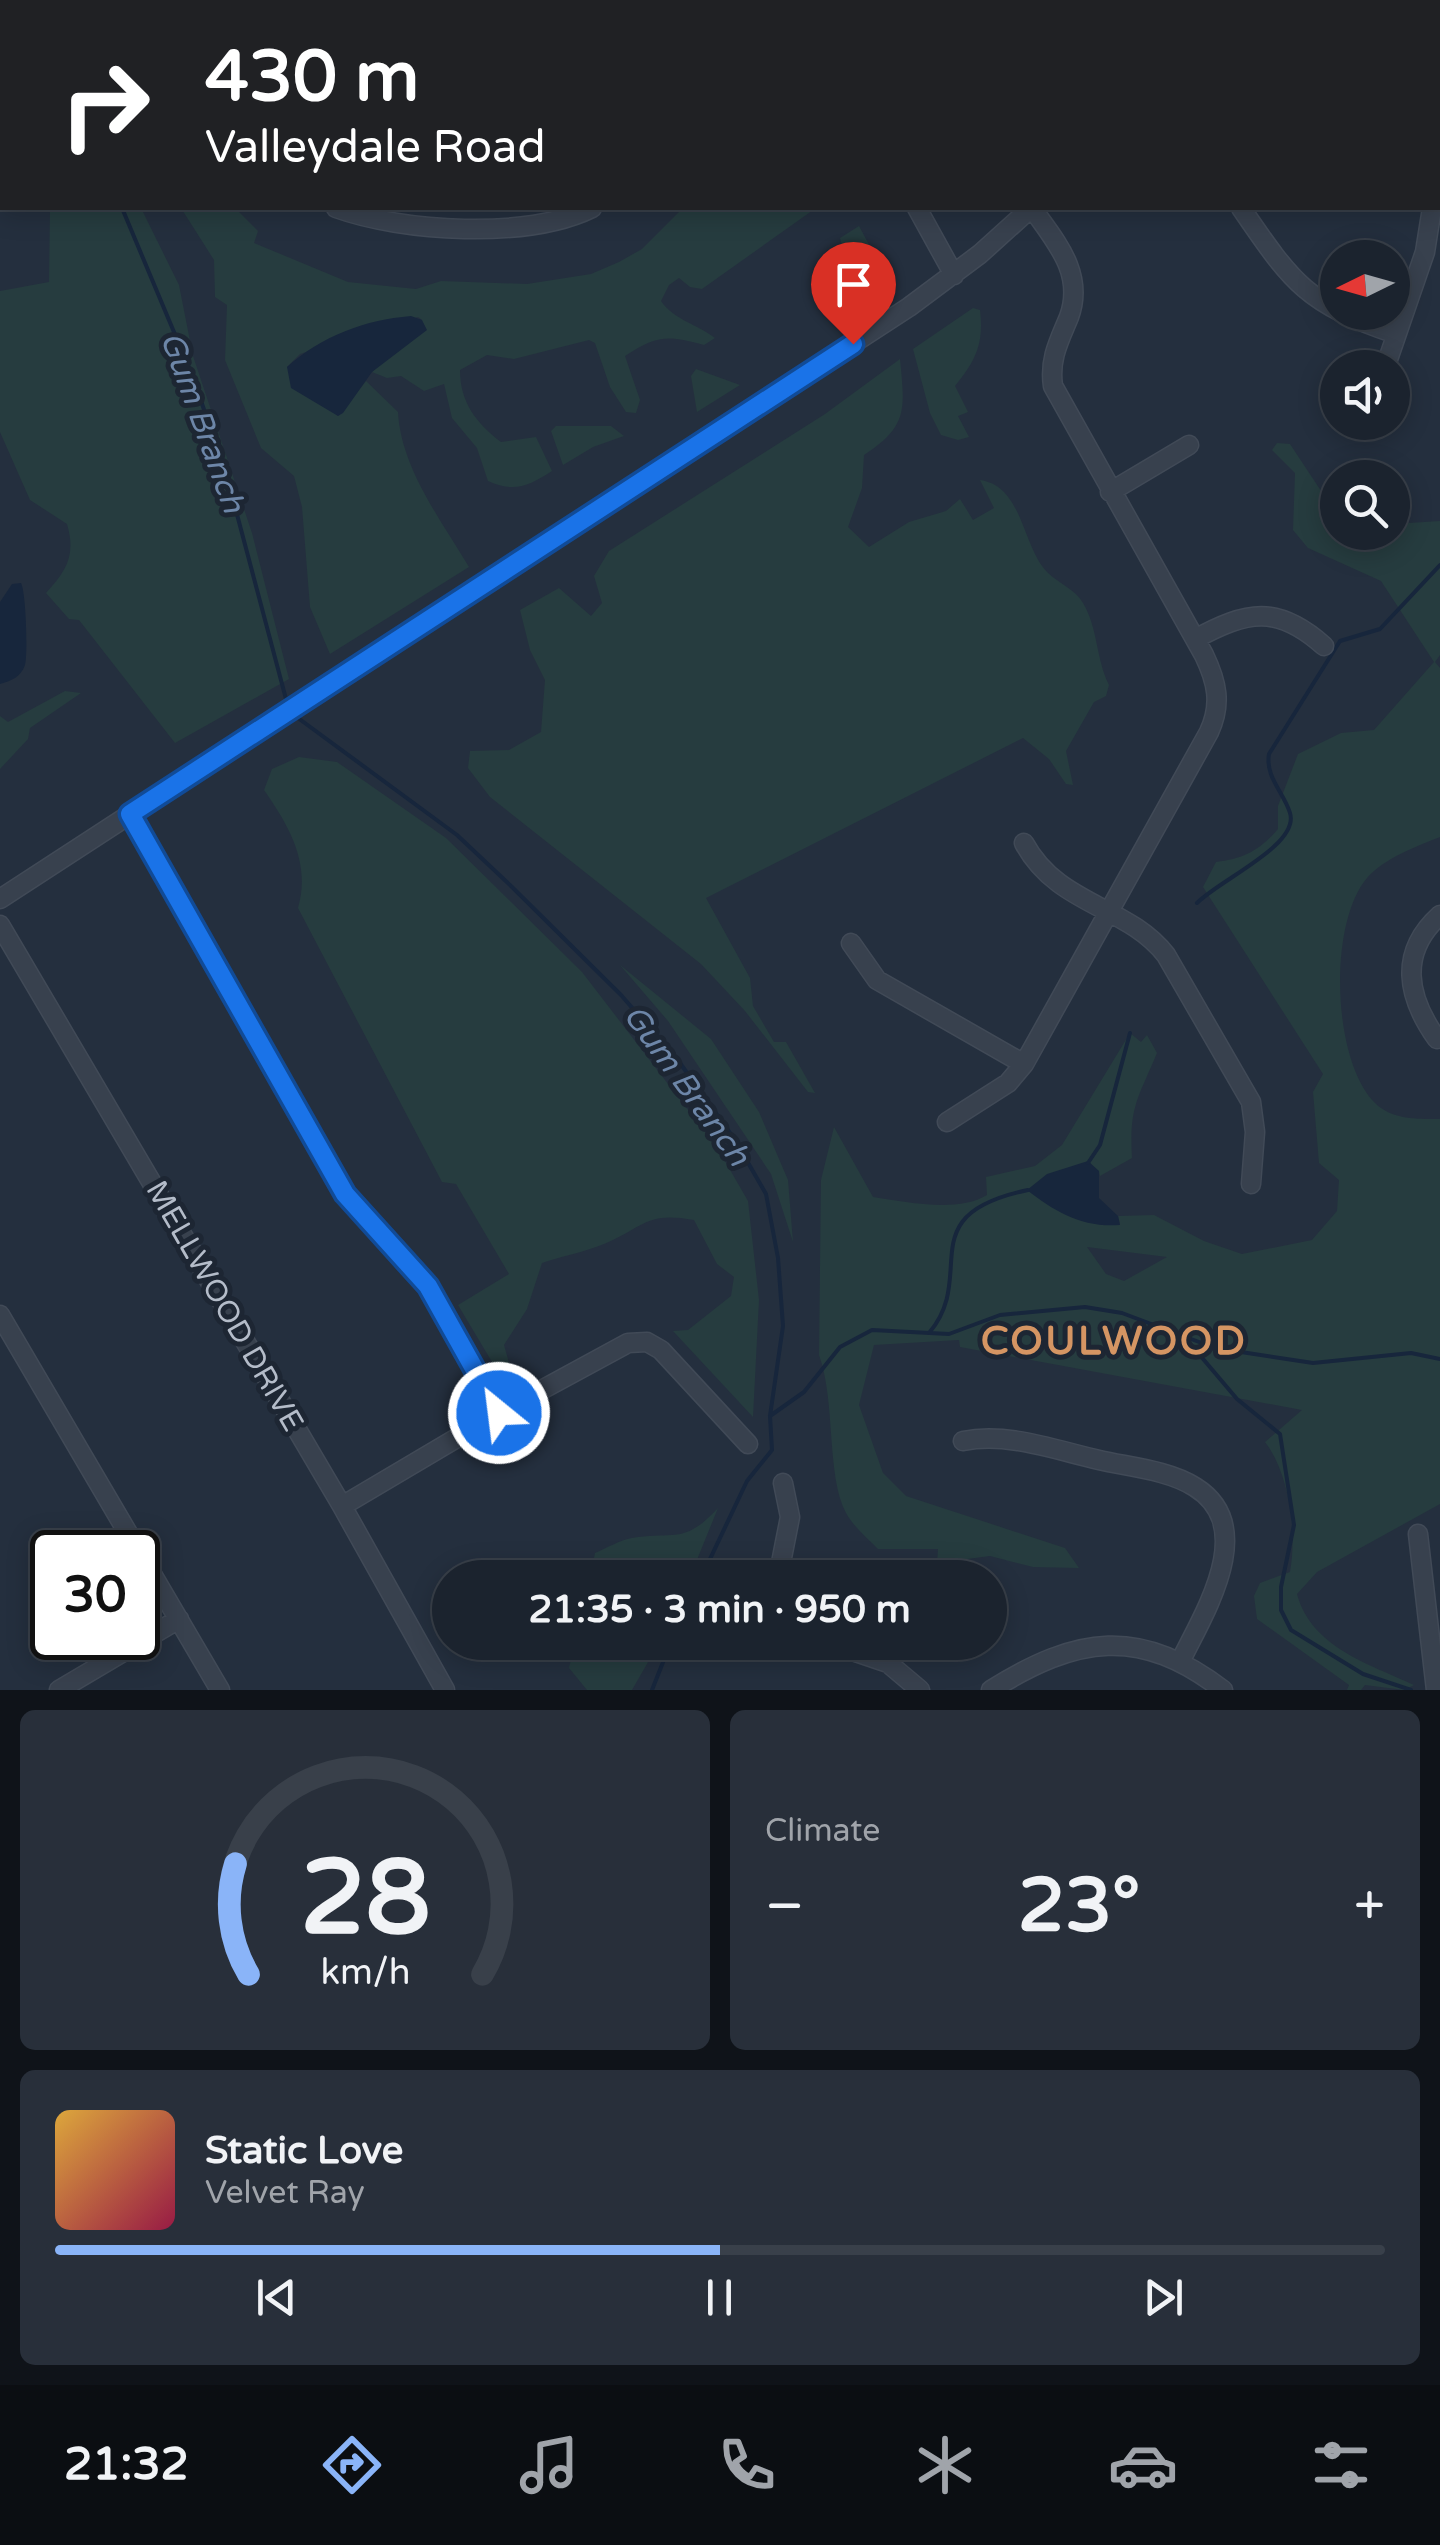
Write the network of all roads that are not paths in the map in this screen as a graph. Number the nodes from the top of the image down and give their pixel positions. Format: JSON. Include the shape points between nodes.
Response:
{"nodes":[{"id":1,"x":344,"y":210,"type":"edge"},
{"id":2,"x":587,"y":210,"type":"edge"},
{"id":3,"x":918,"y":210,"type":"edge"},
{"id":4,"x":1029,"y":210,"type":"edge"},
{"id":5,"x":1032,"y":210,"type":"edge"},
{"id":6,"x":1242,"y":210,"type":"edge"},
{"id":7,"x":1435,"y":210,"type":"edge"},
{"id":8,"x":954,"y":275,"type":"junction"},
{"id":9,"x":1396,"y":334,"type":"junction"},
{"id":10,"x":1390,"y":350,"type":"edge"},
{"id":11,"x":1189,"y":445,"type":"dead end"},
{"id":12,"x":1110,"y":492,"type":"junction"},
{"id":13,"x":1195,"y":639,"type":"junction"},
{"id":14,"x":1324,"y":646,"type":"dead end"},
{"id":15,"x":130,"y":814,"type":"junction"},
{"id":16,"x":1024,"y":843,"type":"dead end"},
{"id":17,"x":0,"y":899,"type":"edge"},
{"id":18,"x":1108,"y":914,"type":"junction"},
{"id":19,"x":1440,"y":916,"type":"edge"},
{"id":20,"x":0,"y":925,"type":"edge"},
{"id":21,"x":852,"y":943,"type":"dead end"},
{"id":22,"x":1436,"y":1039,"type":"dead end"},
{"id":23,"x":1024,"y":1064,"type":"junction"},
{"id":24,"x":947,"y":1122,"type":"dead end"},
{"id":25,"x":1251,"y":1184,"type":"dead end"},
{"id":26,"x":0,"y":1315,"type":"edge"},
{"id":27,"x":499,"y":1413,"type":"junction"},
{"id":28,"x":963,"y":1440,"type":"dead end"},
{"id":29,"x":748,"y":1444,"type":"dead end"},
{"id":30,"x":783,"y":1484,"type":"dead end"},
{"id":31,"x":342,"y":1506,"type":"junction"},
{"id":32,"x":1418,"y":1534,"type":"dead end"},
{"id":33,"x":782,"y":1560,"type":"edge"},
{"id":34,"x":179,"y":1620,"type":"junction"},
{"id":35,"x":882,"y":1660,"type":"edge"},
{"id":36,"x":1182,"y":1660,"type":"junction"},
{"id":37,"x":59,"y":1690,"type":"edge"},
{"id":38,"x":220,"y":1690,"type":"edge"},
{"id":39,"x":445,"y":1690,"type":"edge"},
{"id":40,"x":920,"y":1690,"type":"edge"},
{"id":41,"x":991,"y":1690,"type":"edge"},
{"id":42,"x":1223,"y":1690,"type":"edge"},
{"id":43,"x":1436,"y":1690,"type":"edge"}],
"edges":[{"from":1,"to":2,"type":"street","via":[[399,224],[498,227],[555,222]]},
{"from":3,"to":8,"type":"street"},
{"from":4,"to":8,"type":"street"},
{"from":5,"to":12,"type":"street","via":[[1072,275],[1070,314],[1052,362],[1053,386]]},
{"from":6,"to":9,"type":"street","via":[[1312,298]]},
{"from":7,"to":9,"type":"street"},
{"from":8,"to":15,"type":"street"},
{"from":9,"to":10,"type":"street"},
{"from":11,"to":12,"type":"street"},
{"from":12,"to":13,"type":"street"},
{"from":13,"to":14,"type":"street","via":[[1258,614],[1302,628]]},
{"from":13,"to":18,"type":"street","via":[[1216,684],[1216,716]]},
{"from":15,"to":17,"type":"street"},
{"from":15,"to":27,"type":"street","via":[[345,1194],[428,1286]]},
{"from":16,"to":18,"type":"street","via":[[1047,877]]},
{"from":18,"to":23,"type":"street"},
{"from":18,"to":25,"type":"street","via":[[1159,946],[1245,1089],[1254,1116]]},
{"from":19,"to":22,"type":"street","via":[[1414,950],[1410,983]]},
{"from":20,"to":31,"type":"street","name":"MELLWOOD DRIVE"},
{"from":21,"to":23,"type":"street","via":[[877,980]]},
{"from":23,"to":24,"type":"street","via":[[992,1095]]},
{"from":26,"to":34,"type":"street"},
{"from":27,"to":29,"type":"street","via":[[618,1346],[647,1342],[680,1368]]},
{"from":27,"to":31,"type":"street"},
{"from":28,"to":36,"type":"street","via":[[1011,1440],[1170,1477],[1206,1496],[1220,1522],[1223,1566]]},
{"from":30,"to":33,"type":"street","via":[[790,1517]]},
{"from":31,"to":39,"type":"street","name":"MELLWOOD DRIVE"},
{"from":32,"to":43,"type":"street"},
{"from":34,"to":37,"type":"street"},
{"from":34,"to":38,"type":"street"},
{"from":35,"to":40,"type":"street"},
{"from":36,"to":41,"type":"street","via":[[1147,1647],[1101,1644]]},
{"from":36,"to":42,"type":"street"}]}
